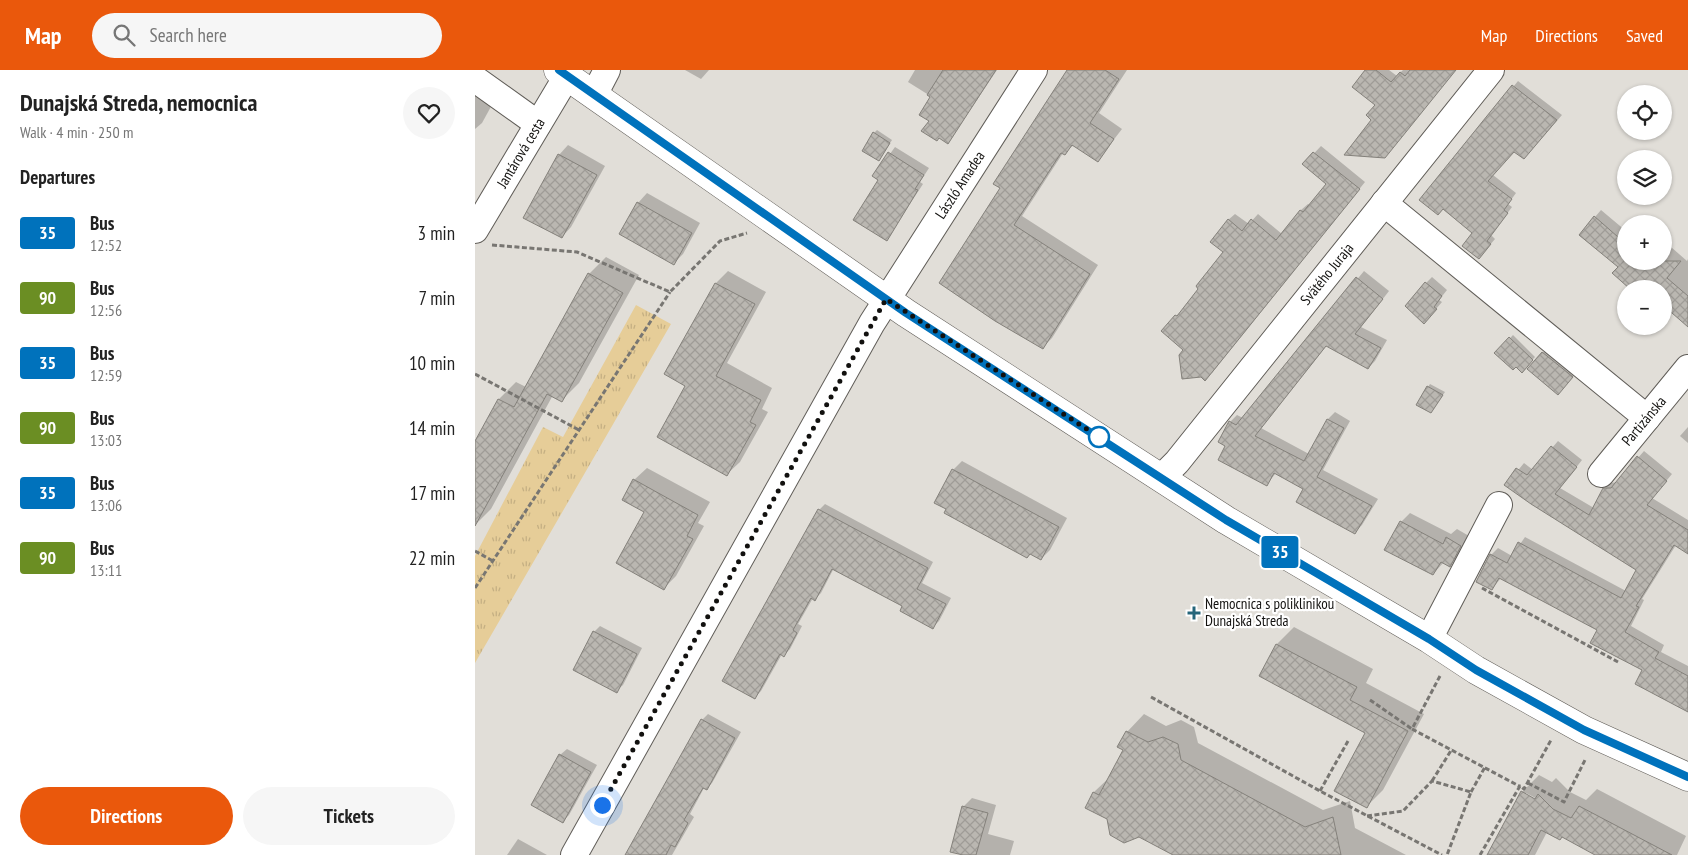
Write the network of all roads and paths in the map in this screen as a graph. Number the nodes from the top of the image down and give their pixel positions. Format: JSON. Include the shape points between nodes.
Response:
{"nodes":[{"id":1,"x":607,"y":70,"type":"edge"},
{"id":2,"x":1033,"y":70,"type":"edge"},
{"id":3,"x":1491,"y":70,"type":"edge"},
{"id":4,"x":563,"y":73,"type":"edge"},
{"id":5,"x":475,"y":79,"type":"edge"},
{"id":6,"x":594,"y":95,"type":"junction"},
{"id":7,"x":538,"y":124,"type":"junction"},
{"id":8,"x":1383,"y":203,"type":"junction"},
{"id":9,"x":775,"y":222,"type":"junction"},
{"id":10,"x":480,"y":237,"type":"edge"},
{"id":11,"x":670,"y":292,"type":"junction"},
{"id":12,"x":886,"y":299,"type":"junction"},
{"id":13,"x":1688,"y":368,"type":"edge"},
{"id":14,"x":475,"y":374,"type":"edge"},
{"id":15,"x":1647,"y":418,"type":"junction"},
{"id":16,"x":579,"y":430,"type":"junction"},
{"id":17,"x":1601,"y":474,"type":"dead end"},
{"id":18,"x":1162,"y":477,"type":"junction"},
{"id":19,"x":1499,"y":505,"type":"dead end"},
{"id":20,"x":475,"y":551,"type":"edge"},
{"id":21,"x":493,"y":561,"type":"junction"},
{"id":22,"x":1462,"y":577,"type":"junction"},
{"id":23,"x":475,"y":588,"type":"edge"},
{"id":24,"x":1429,"y":639,"type":"junction"},
{"id":25,"x":1618,"y":662,"type":"dead end"},
{"id":26,"x":1441,"y":673,"type":"dead end"},
{"id":27,"x":1151,"y":697,"type":"dead end"},
{"id":28,"x":1370,"y":700,"type":"dead end"},
{"id":29,"x":1412,"y":729,"type":"junction"},
{"id":30,"x":1554,"y":734,"type":"dead end"},
{"id":31,"x":1348,"y":741,"type":"dead end"},
{"id":32,"x":1452,"y":749,"type":"junction"},
{"id":33,"x":1589,"y":754,"type":"dead end"},
{"id":34,"x":1485,"y":767,"type":"junction"},
{"id":35,"x":1688,"y":777,"type":"edge"},
{"id":36,"x":1431,"y":781,"type":"junction"},
{"id":37,"x":1528,"y":783,"type":"junction"},
{"id":38,"x":1520,"y":786,"type":"junction"},
{"id":39,"x":1320,"y":791,"type":"junction"},
{"id":40,"x":1471,"y":792,"type":"junction"},
{"id":41,"x":1367,"y":816,"type":"junction"},
{"id":42,"x":573,"y":855,"type":"edge"},
{"id":43,"x":1442,"y":855,"type":"edge"},
{"id":44,"x":1447,"y":855,"type":"edge"},
{"id":45,"x":1480,"y":855,"type":"edge"}],
"edges":[{"from":1,"to":6,"type":"street"},
{"from":2,"to":12,"type":"street","name":"László Amadea"},
{"from":3,"to":8,"type":"street","name":"Svätého Juraja"},
{"from":4,"to":6,"type":"main road"},
{"from":4,"to":7,"type":"street","name":"Jantárová cesta"},
{"from":5,"to":7,"type":"street"},
{"from":6,"to":9,"type":"main road"},
{"from":7,"to":10,"type":"street","name":"Jantárová cesta"},
{"from":8,"to":15,"type":"street"},
{"from":8,"to":18,"type":"street","name":"Svätého Juraja","via":[[1194,426],[1177,462]]},
{"from":9,"to":11,"type":"path","via":[[719,241]]},
{"from":9,"to":12,"type":"main road"},
{"from":10,"to":11,"type":"path","via":[[577,252]]},
{"from":11,"to":16,"type":"path"},
{"from":12,"to":18,"type":"main road"},
{"from":12,"to":42,"type":"street","name":"László Amadea"},
{"from":13,"to":15,"type":"street","name":"Partizánska"},
{"from":14,"to":16,"type":"path"},
{"from":15,"to":17,"type":"street","name":"Partizánska"},
{"from":16,"to":21,"type":"path"},
{"from":18,"to":24,"type":"main road","via":[[1226,520]]},
{"from":19,"to":22,"type":"street"},
{"from":20,"to":21,"type":"path"},
{"from":21,"to":23,"type":"path"},
{"from":22,"to":24,"type":"street"},
{"from":22,"to":25,"type":"path"},
{"from":24,"to":35,"type":"main road","via":[[1476,670],[1584,730]]},
{"from":26,"to":29,"type":"path"},
{"from":27,"to":39,"type":"path"},
{"from":28,"to":29,"type":"path"},
{"from":29,"to":32,"type":"path"},
{"from":30,"to":37,"type":"path"},
{"from":31,"to":39,"type":"path"},
{"from":32,"to":34,"type":"path"},
{"from":32,"to":36,"type":"path"},
{"from":33,"to":37,"type":"path","via":[[1564,802]]},
{"from":34,"to":38,"type":"path"},
{"from":34,"to":40,"type":"path"},
{"from":36,"to":40,"type":"path"},
{"from":36,"to":41,"type":"path","via":[[1403,811]]},
{"from":37,"to":38,"type":"path","via":[[1524,789]]},
{"from":38,"to":45,"type":"path"},
{"from":39,"to":41,"type":"path"},
{"from":40,"to":44,"type":"path"},
{"from":41,"to":43,"type":"path"}]}
